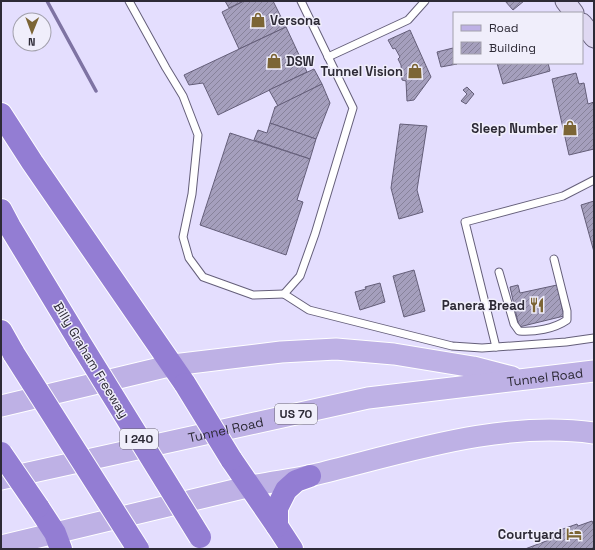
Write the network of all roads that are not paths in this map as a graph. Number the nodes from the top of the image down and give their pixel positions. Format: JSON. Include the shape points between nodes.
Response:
{"nodes":[{"id":1,"x":129,"y":1,"type":"edge"},
{"id":2,"x":301,"y":1,"type":"edge"},
{"id":3,"x":425,"y":1,"type":"edge"},
{"id":4,"x":565,"y":1,"type":"edge"},
{"id":5,"x":573,"y":12,"type":"edge"},
{"id":6,"x":583,"y":24,"type":"edge"},
{"id":7,"x":594,"y":38,"type":"edge"},
{"id":8,"x":328,"y":57,"type":"junction"},
{"id":9,"x":1,"y":114,"type":"edge"},
{"id":10,"x":594,"y":180,"type":"edge"},
{"id":11,"x":1,"y":210,"type":"edge"},
{"id":12,"x":554,"y":259,"type":"dead end"},
{"id":13,"x":499,"y":272,"type":"dead end"},
{"id":14,"x":284,"y":294,"type":"junction"},
{"id":15,"x":1,"y":331,"type":"edge"},
{"id":16,"x":594,"y":338,"type":"edge"},
{"id":17,"x":496,"y":347,"type":"junction"},
{"id":18,"x":173,"y":365,"type":"junction"},
{"id":19,"x":594,"y":371,"type":"edge"},
{"id":20,"x":524,"y":380,"type":"junction"},
{"id":21,"x":1,"y":406,"type":"edge"},
{"id":22,"x":594,"y":433,"type":"edge"},
{"id":23,"x":1,"y":453,"type":"edge"},
{"id":24,"x":310,"y":476,"type":"junction"},
{"id":25,"x":1,"y":479,"type":"edge"},
{"id":26,"x":249,"y":487,"type":"junction"},
{"id":27,"x":278,"y":526,"type":"junction"},
{"id":28,"x":58,"y":541,"type":"edge"},
{"id":29,"x":204,"y":543,"type":"edge"},
{"id":30,"x":1,"y":546,"type":"edge"},
{"id":31,"x":138,"y":549,"type":"edge"},
{"id":32,"x":292,"y":549,"type":"edge"}],
"edges":[{"from":1,"to":14,"type":"lane","via":[[183,96],[198,135],[192,194],[183,237],[189,258],[203,277],[253,295]]},
{"from":2,"to":8,"type":"lane"},
{"from":3,"to":8,"type":"lane","via":[[408,20]]},
{"from":4,"to":5,"type":"main road"},
{"from":6,"to":7,"type":"main road"},
{"from":8,"to":14,"type":"lane","via":[[353,108],[300,276]]},
{"from":9,"to":18,"type":"highway"},
{"from":10,"to":17,"type":"lane","via":[[563,196],[465,222]]},
{"from":11,"to":29,"type":"highway","name":"Billy Graham Freeway","number":"I 240","bridge":true},
{"from":12,"to":13,"type":"lane","via":[[567,320],[560,325],[533,332],[519,331],[514,324]]},
{"from":14,"to":17,"type":"lane","via":[[309,310],[442,344]]},
{"from":15,"to":31,"type":"highway","bridge":true},
{"from":16,"to":17,"type":"lane"},
{"from":18,"to":20,"type":"main road","via":[[281,352],[336,349],[433,360]]},
{"from":18,"to":21,"type":"main road"},
{"from":18,"to":26,"type":"highway","bridge":true},
{"from":19,"to":20,"type":"main road","name":"Tunnel Road","number":"US 70"},
{"from":20,"to":25,"type":"main road","name":"Tunnel Road","number":"US 70","via":[[368,398]]},
{"from":22,"to":24,"type":"main road","via":[[524,431],[470,438]]},
{"from":23,"to":28,"type":"highway","bridge":true},
{"from":24,"to":26,"type":"main road"},
{"from":24,"to":27,"type":"highway","via":[[296,481],[286,490],[277,508]]},
{"from":26,"to":27,"type":"highway"},
{"from":26,"to":28,"type":"main road"},
{"from":27,"to":32,"type":"highway"},
{"from":28,"to":30,"type":"main road"}]}
